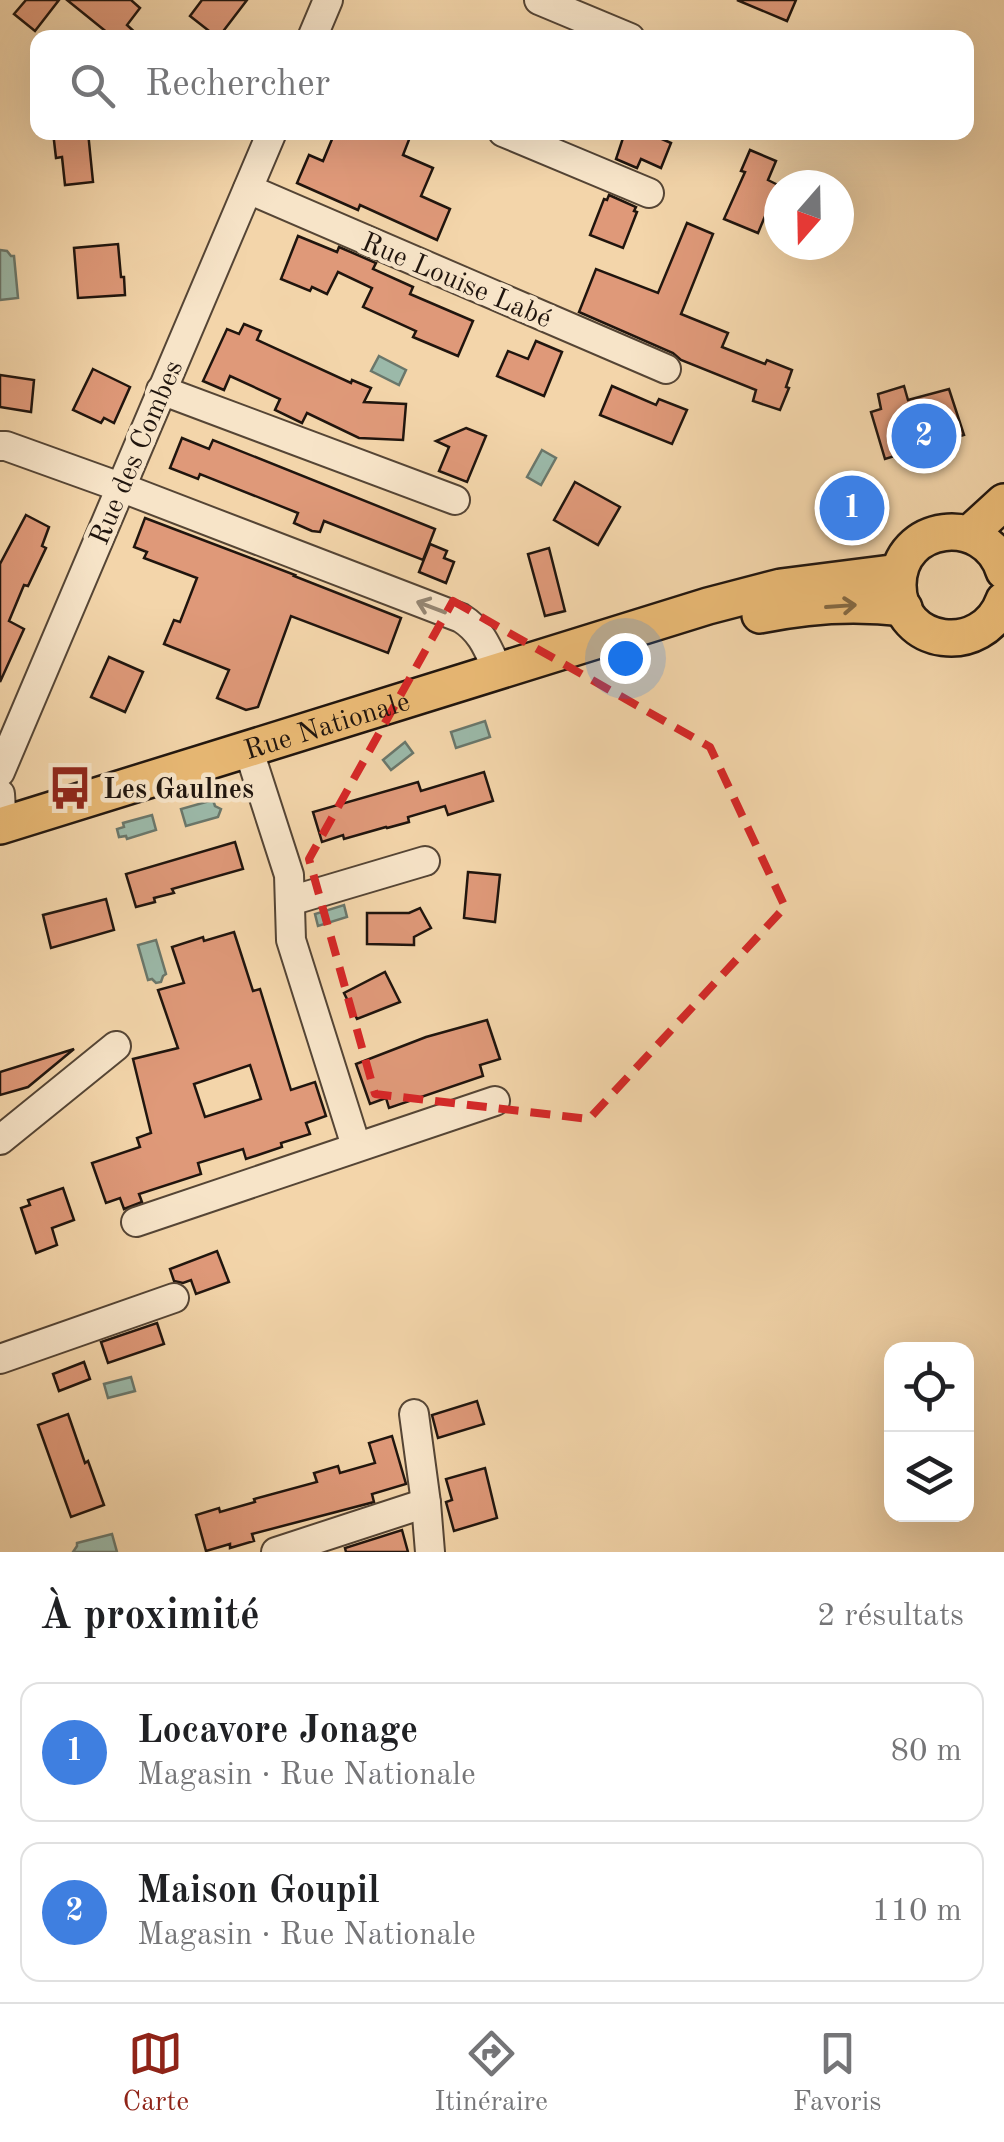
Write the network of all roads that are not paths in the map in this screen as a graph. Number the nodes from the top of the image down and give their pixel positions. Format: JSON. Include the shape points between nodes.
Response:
{"nodes":[{"id":1,"x":328,"y":0,"type":"edge"},
{"id":2,"x":539,"y":0,"type":"edge"},
{"id":3,"x":315,"y":30,"type":"edge"},
{"id":4,"x":611,"y":30,"type":"edge"},
{"id":5,"x":269,"y":140,"type":"edge"},
{"id":6,"x":522,"y":140,"type":"edge"},
{"id":7,"x":248,"y":189,"type":"junction"},
{"id":8,"x":649,"y":193,"type":"dead end"},
{"id":9,"x":666,"y":369,"type":"dead end"},
{"id":10,"x":161,"y":390,"type":"junction"},
{"id":11,"x":0,"y":446,"type":"edge"},
{"id":12,"x":120,"y":487,"type":"junction"},
{"id":13,"x":455,"y":500,"type":"dead end"},
{"id":14,"x":1004,"y":502,"type":"edge"},
{"id":15,"x":993,"y":548,"type":"edge"},
{"id":16,"x":900,"y":572,"type":"junction"},
{"id":17,"x":904,"y":608,"type":"junction"},
{"id":18,"x":1000,"y":615,"type":"edge"},
{"id":19,"x":538,"y":658,"type":"junction"},
{"id":20,"x":498,"y":671,"type":"junction"},
{"id":21,"x":248,"y":748,"type":"junction"},
{"id":22,"x":0,"y":772,"type":"edge"},
{"id":23,"x":1,"y":815,"type":"edge"},
{"id":24,"x":425,"y":861,"type":"dead end"},
{"id":25,"x":290,"y":901,"type":"junction"},
{"id":26,"x":116,"y":1046,"type":"dead end"},
{"id":27,"x":495,"y":1101,"type":"dead end"},
{"id":28,"x":0,"y":1140,"type":"edge"},
{"id":29,"x":356,"y":1146,"type":"junction"},
{"id":30,"x":136,"y":1222,"type":"dead end"},
{"id":31,"x":174,"y":1298,"type":"dead end"},
{"id":32,"x":0,"y":1359,"type":"edge"},
{"id":33,"x":414,"y":1414,"type":"dead end"},
{"id":34,"x":426,"y":1504,"type":"junction"},
{"id":35,"x":276,"y":1552,"type":"edge"},
{"id":36,"x":430,"y":1552,"type":"edge"}],
"edges":[{"from":1,"to":3,"type":"street"},
{"from":2,"to":4,"type":"street"},
{"from":5,"to":7,"type":"street","name":"Rue des Combes"},
{"from":6,"to":8,"type":"street"},
{"from":7,"to":9,"type":"street","name":"Rue Louise Labé"},
{"from":7,"to":10,"type":"street","name":"Rue des Combes"},
{"from":10,"to":12,"type":"street","name":"Rue des Combes"},
{"from":10,"to":13,"type":"street"},
{"from":11,"to":12,"type":"street"},
{"from":20,"to":12,"type":"street","one_way":true,"via":[[481,635],[461,618]]},
{"from":12,"to":22,"type":"street","name":"Rue des Combes"},
{"from":14,"to":15,"type":"main road"},
{"from":15,"to":16,"type":"main road","via":[[954,531],[940,532],[914,547]]},
{"from":16,"to":17,"type":"main road"},
{"from":16,"to":19,"type":"main road","name":"Rue Nationale","via":[[781,587]]},
{"from":17,"to":18,"type":"main road","via":[[918,627],[940,637],[975,634]]},
{"from":19,"to":17,"type":"main road","name":"Rue Nationale","one_way":true,"via":[[785,610]]},
{"from":19,"to":20,"type":"main road","name":"Rue Nationale"},
{"from":20,"to":21,"type":"main road","name":"Rue Nationale"},
{"from":21,"to":23,"type":"main road","name":"Rue Nationale"},
{"from":21,"to":25,"type":"street","via":[[289,876]]},
{"from":24,"to":25,"type":"street"},
{"from":25,"to":29,"type":"street","via":[[290,940]]},
{"from":26,"to":28,"type":"street"},
{"from":27,"to":29,"type":"street"},
{"from":29,"to":30,"type":"street"},
{"from":31,"to":32,"type":"street"},
{"from":33,"to":34,"type":"street"},
{"from":34,"to":35,"type":"street"},
{"from":34,"to":36,"type":"street"}]}
